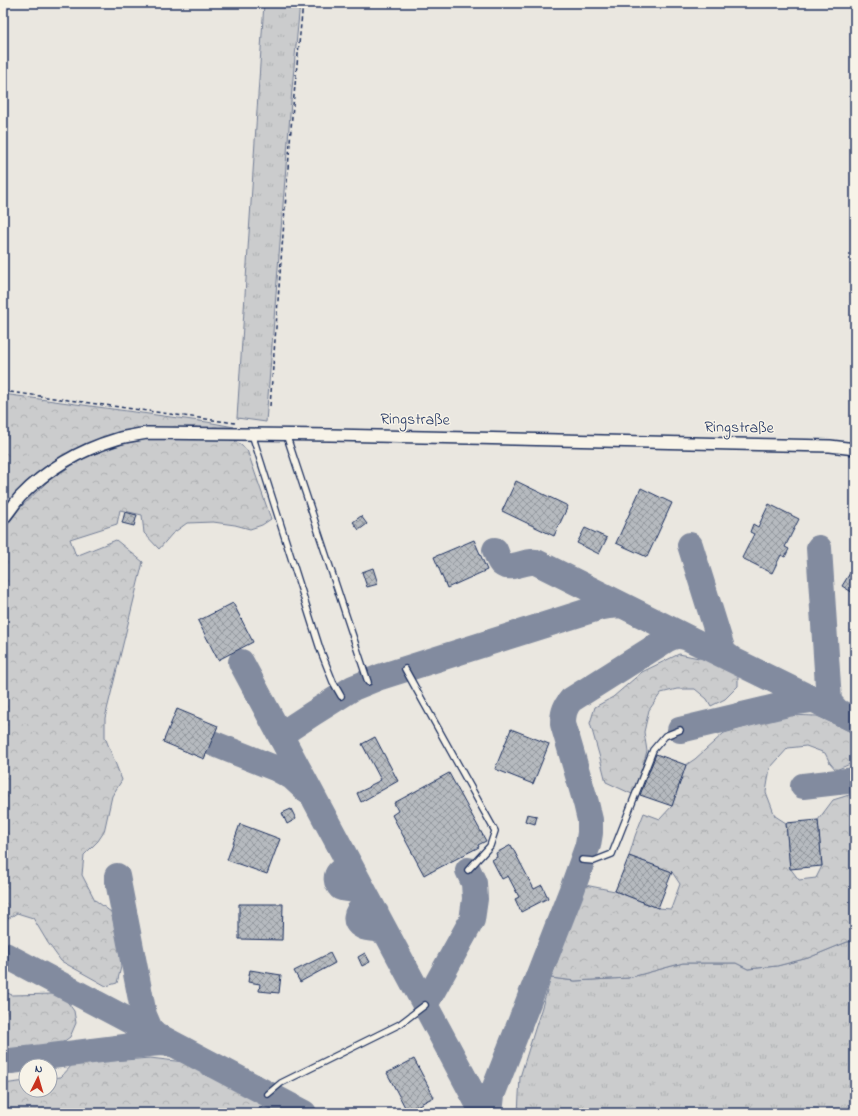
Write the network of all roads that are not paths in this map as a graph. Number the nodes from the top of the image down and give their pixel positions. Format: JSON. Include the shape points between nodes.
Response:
{"nodes":[{"id":1,"x":252,"y":434,"type":"junction"},
{"id":2,"x":286,"y":434,"type":"junction"},
{"id":3,"x":855,"y":450,"type":"edge"},
{"id":4,"x":3,"y":519,"type":"edge"},
{"id":5,"x":405,"y":669,"type":"dead end"},
{"id":6,"x":368,"y":682,"type":"dead end"},
{"id":7,"x":341,"y":696,"type":"dead end"},
{"id":8,"x":680,"y":730,"type":"dead end"},
{"id":9,"x":582,"y":860,"type":"dead end"},
{"id":10,"x":468,"y":870,"type":"dead end"},
{"id":11,"x":425,"y":1005,"type":"dead end"},
{"id":12,"x":268,"y":1094,"type":"dead end"}],
"edges":[{"from":1,"to":2,"type":"street","name":"Ringstraße"},
{"from":1,"to":4,"type":"street","name":"Ringstraße","via":[[147,433],[118,438],[68,459],[41,478],[19,498]]},
{"from":1,"to":7,"type":"lane","via":[[320,649]]},
{"from":2,"to":3,"type":"street","name":"Ringstraße","via":[[830,446]]},
{"from":2,"to":6,"type":"lane"},
{"from":5,"to":10,"type":"lane","via":[[495,831],[490,846]]},
{"from":8,"to":9,"type":"lane","via":[[665,736],[653,750],[612,854],[594,861]]},
{"from":11,"to":12,"type":"lane","via":[[400,1024],[281,1083]]}]}
